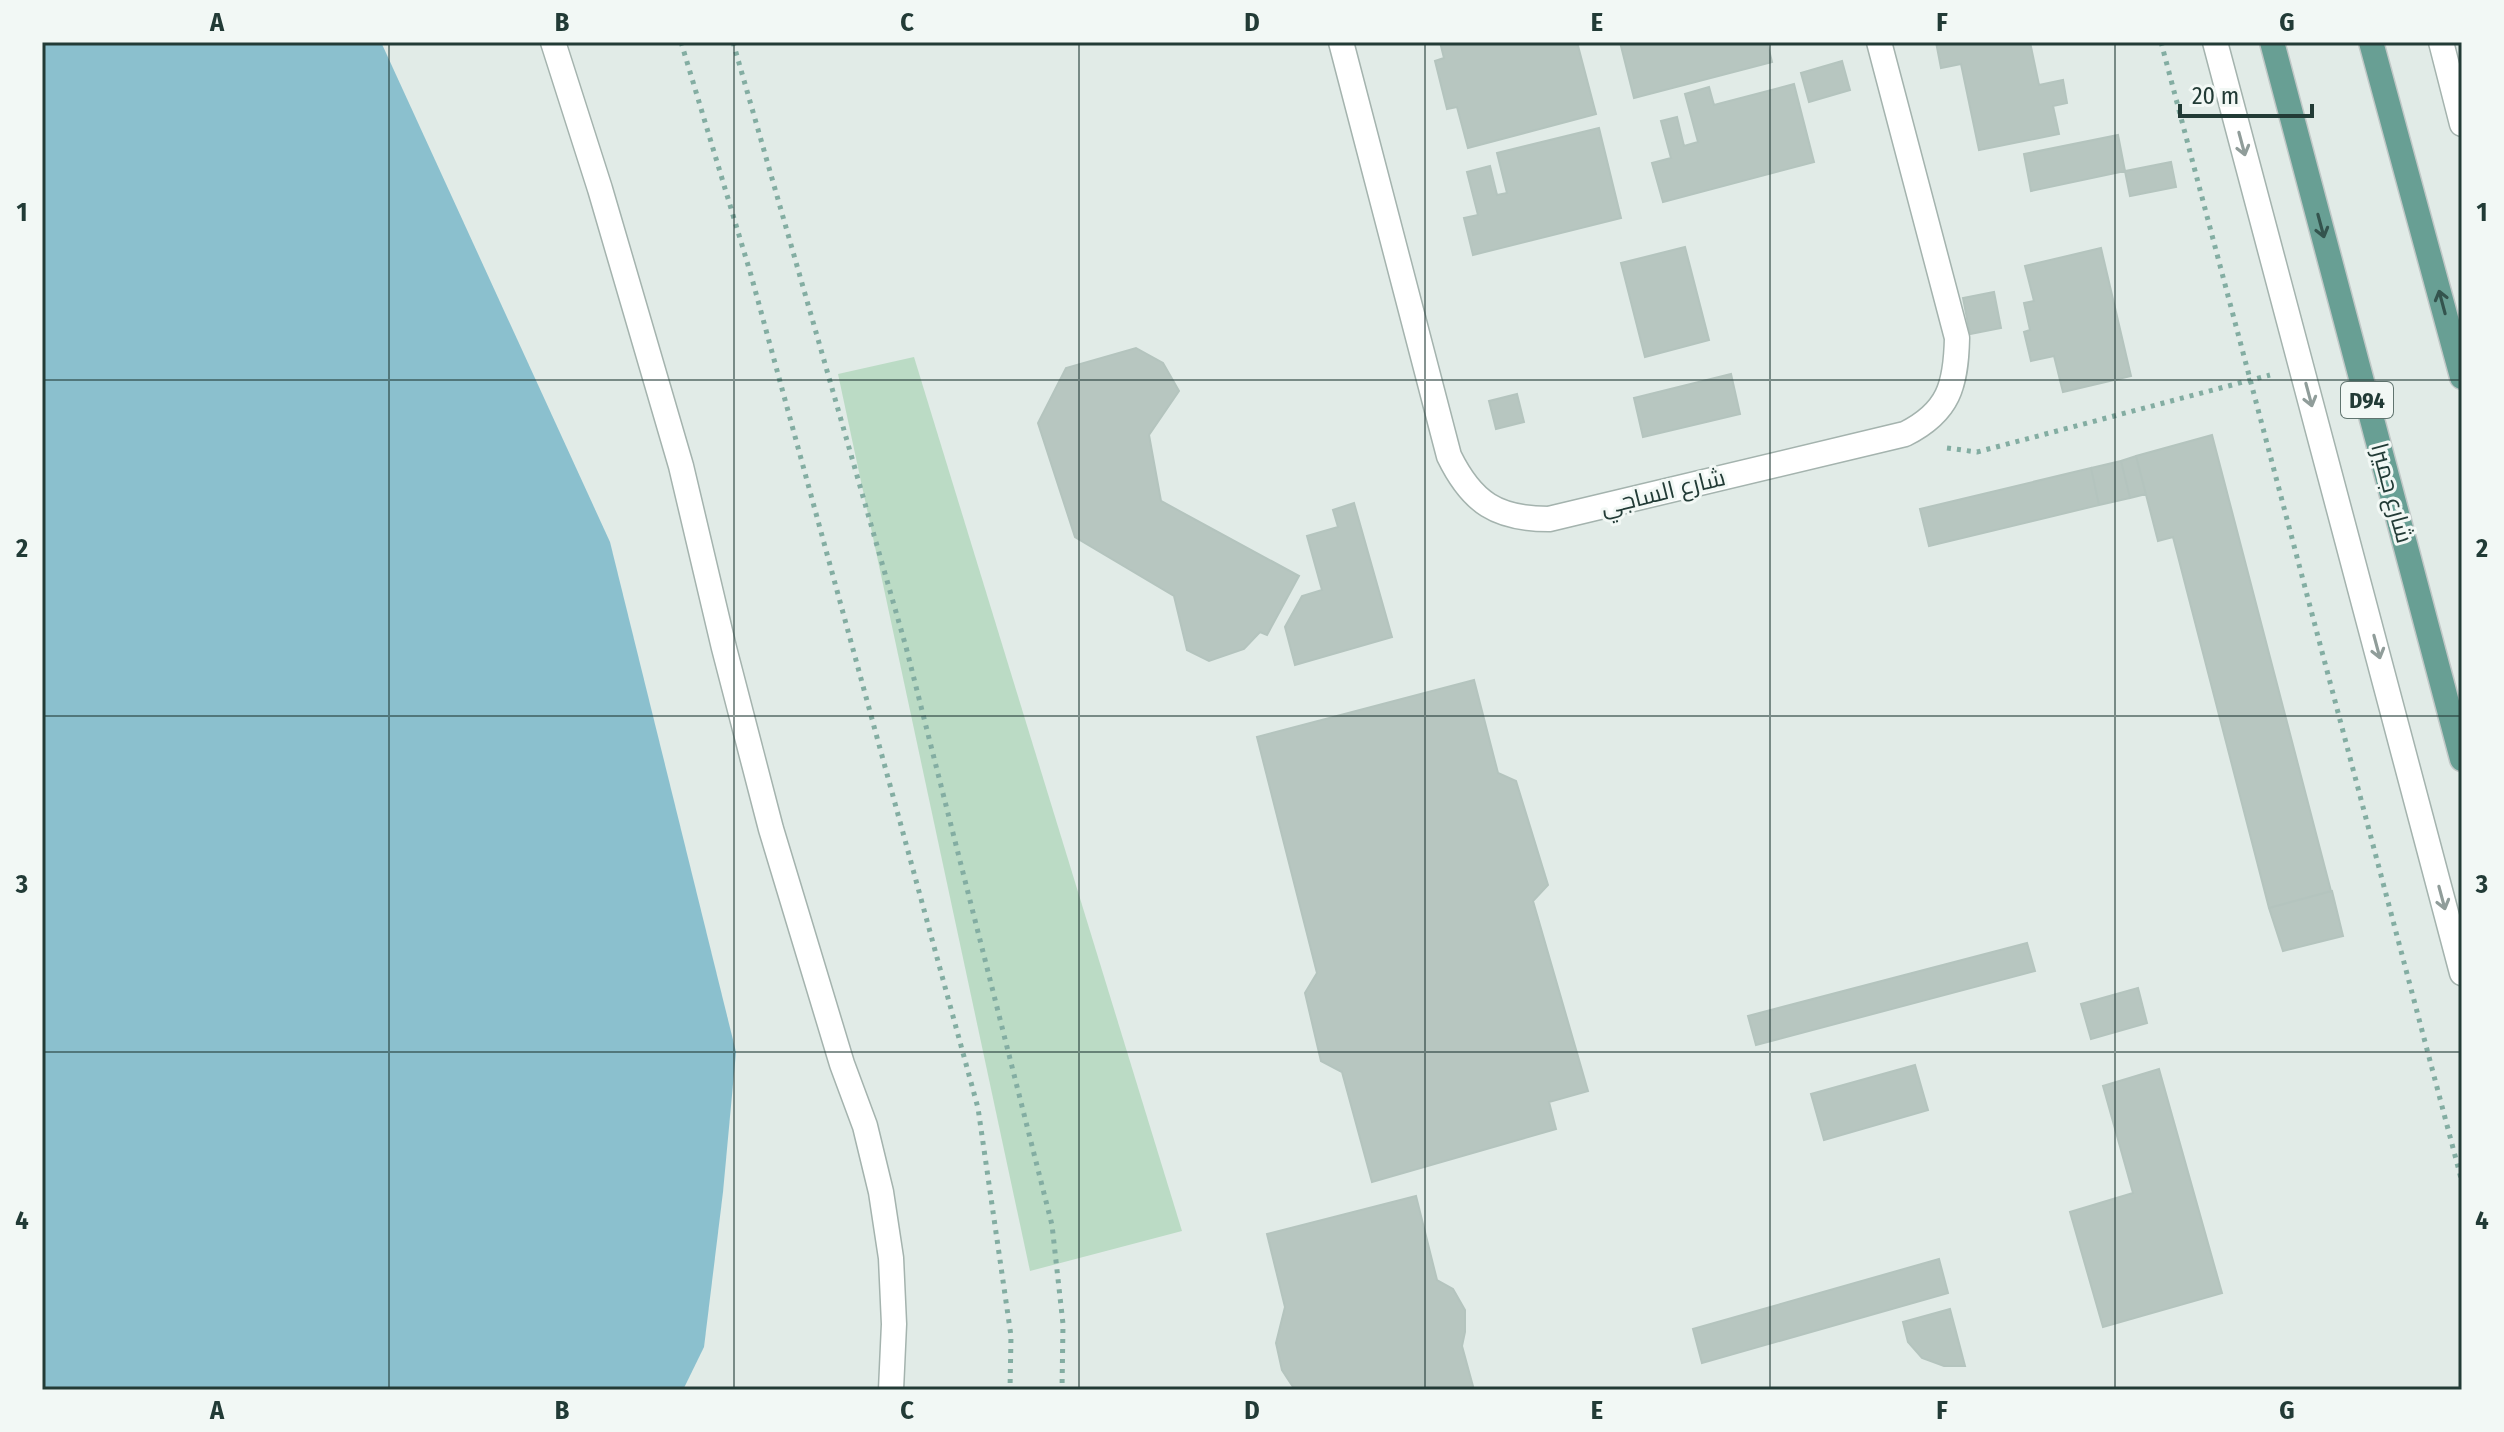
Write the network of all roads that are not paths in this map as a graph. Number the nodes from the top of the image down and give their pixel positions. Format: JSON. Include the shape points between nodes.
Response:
{"nodes":[{"id":1,"x":553,"y":42,"type":"edge"},
{"id":2,"x":1341,"y":42,"type":"edge"},
{"id":3,"x":1879,"y":42,"type":"edge"},
{"id":4,"x":2215,"y":42,"type":"edge"},
{"id":5,"x":2272,"y":42,"type":"edge"},
{"id":6,"x":2371,"y":42,"type":"edge"},
{"id":7,"x":2441,"y":42,"type":"edge"},
{"id":8,"x":2462,"y":124,"type":"edge"},
{"id":9,"x":2462,"y":377,"type":"edge"},
{"id":10,"x":2462,"y":759,"type":"edge"},
{"id":11,"x":2462,"y":973,"type":"edge"},
{"id":12,"x":891,"y":1390,"type":"edge"}],
"edges":[{"from":1,"to":12,"type":"street","via":[[681,466],[771,829],[872,1152],[891,1258]]},
{"from":2,"to":3,"type":"street","name":"شارع الساجي","via":[[1449,456],[1477,498],[1524,519],[1549,519],[1905,434],[1923,425],[1945,402],[1956,371],[1957,338]]},
{"from":4,"to":11,"type":"street","one_way":true},
{"from":5,"to":10,"type":"main road","name":"شارع جميرا","number":"D94","one_way":true},
{"from":9,"to":6,"type":"main road","one_way":true},
{"from":7,"to":8,"type":"street"}]}
